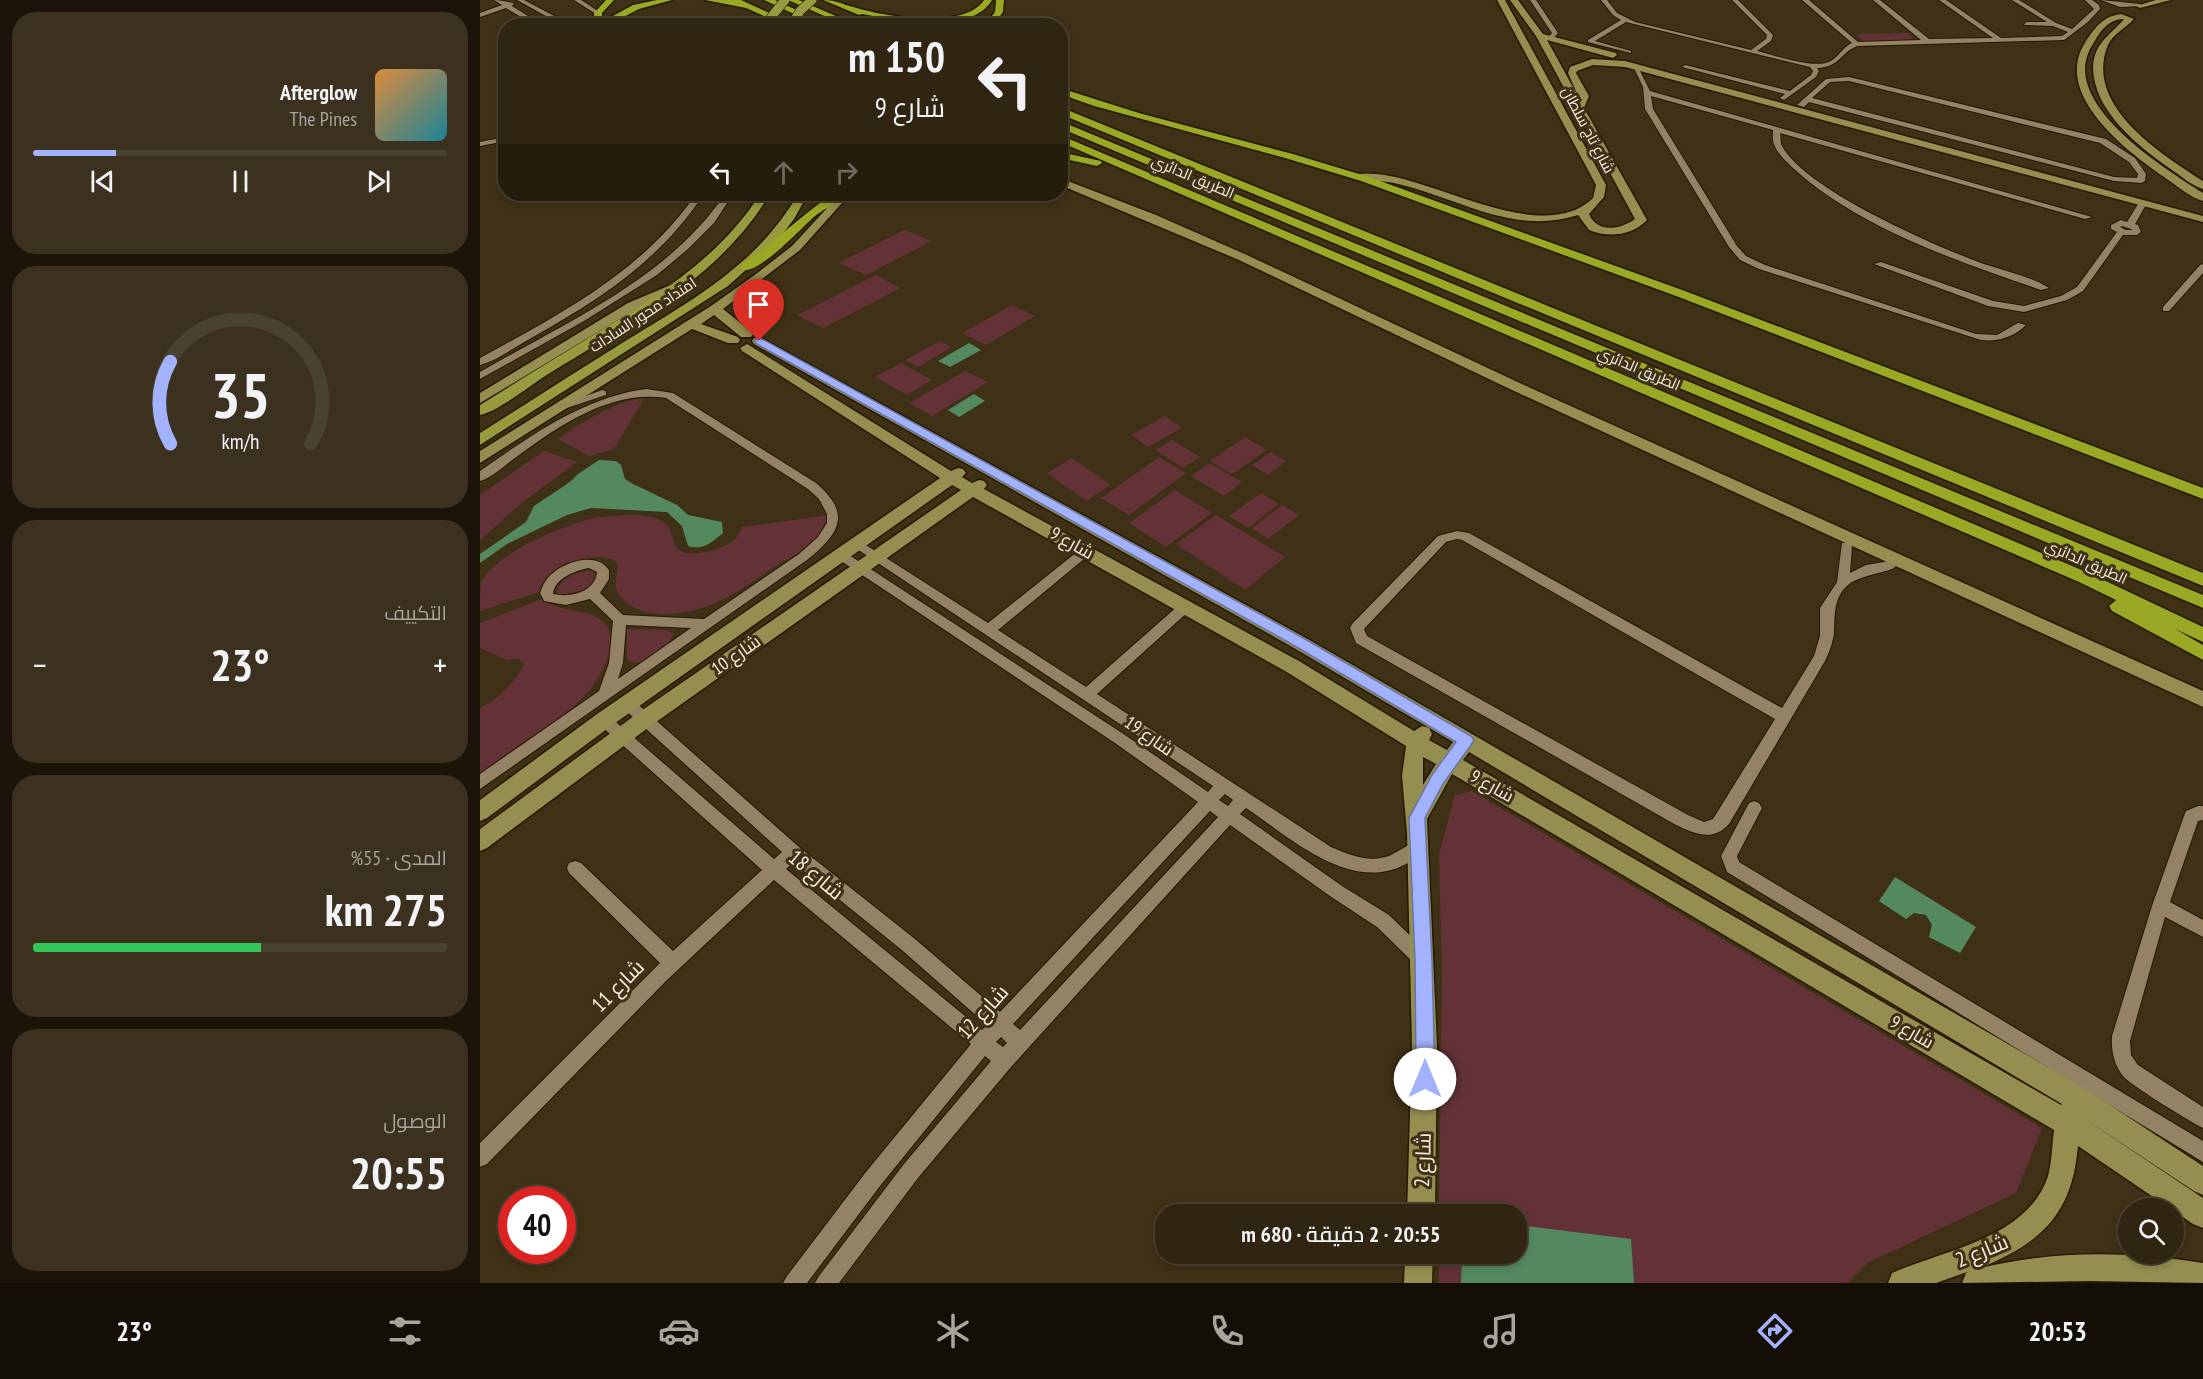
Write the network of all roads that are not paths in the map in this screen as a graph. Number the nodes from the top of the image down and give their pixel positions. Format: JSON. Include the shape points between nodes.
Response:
{"nodes":[{"id":1,"x":521,"y":0,"type":"edge"},
{"id":2,"x":577,"y":0,"type":"edge"},
{"id":3,"x":588,"y":0,"type":"edge"},
{"id":4,"x":637,"y":0,"type":"edge"},
{"id":5,"x":668,"y":0,"type":"edge"},
{"id":6,"x":709,"y":0,"type":"edge"},
{"id":7,"x":734,"y":0,"type":"edge"},
{"id":8,"x":768,"y":0,"type":"edge"},
{"id":9,"x":784,"y":0,"type":"edge"},
{"id":10,"x":792,"y":0,"type":"edge"},
{"id":11,"x":812,"y":0,"type":"edge"},
{"id":12,"x":827,"y":0,"type":"edge"},
{"id":13,"x":988,"y":0,"type":"edge"},
{"id":14,"x":1000,"y":0,"type":"edge"},
{"id":15,"x":1501,"y":0,"type":"edge"},
{"id":16,"x":1514,"y":0,"type":"edge"},
{"id":17,"x":1533,"y":0,"type":"edge"},
{"id":18,"x":1604,"y":0,"type":"edge"},
{"id":19,"x":1735,"y":0,"type":"edge"},
{"id":20,"x":1805,"y":0,"type":"edge"},
{"id":21,"x":1876,"y":0,"type":"edge"},
{"id":22,"x":1942,"y":0,"type":"edge"},
{"id":23,"x":2015,"y":0,"type":"edge"},
{"id":24,"x":2088,"y":0,"type":"edge"},
{"id":25,"x":2104,"y":0,"type":"edge"},
{"id":26,"x":2167,"y":0,"type":"edge"},
{"id":27,"x":609,"y":1,"type":"edge"},
{"id":28,"x":502,"y":2,"type":"edge"},
{"id":29,"x":750,"y":6,"type":"junction"},
{"id":30,"x":2140,"y":6,"type":"joint"},
{"id":31,"x":480,"y":8,"type":"edge"},
{"id":32,"x":850,"y":9,"type":"junction"},
{"id":33,"x":598,"y":13,"type":"junction"},
{"id":34,"x":480,"y":15,"type":"edge"},
{"id":35,"x":770,"y":16,"type":"joint"},
{"id":36,"x":528,"y":18,"type":"edge"},
{"id":37,"x":555,"y":18,"type":"edge"},
{"id":38,"x":598,"y":18,"type":"edge"},
{"id":39,"x":614,"y":18,"type":"edge"},
{"id":40,"x":619,"y":18,"type":"edge"},
{"id":41,"x":767,"y":18,"type":"edge"},
{"id":42,"x":776,"y":18,"type":"edge"},
{"id":43,"x":797,"y":18,"type":"edge"},
{"id":44,"x":811,"y":18,"type":"dead end"},
{"id":45,"x":836,"y":18,"type":"edge"},
{"id":46,"x":872,"y":18,"type":"edge"},
{"id":47,"x":893,"y":18,"type":"edge"},
{"id":48,"x":945,"y":18,"type":"edge"},
{"id":49,"x":994,"y":18,"type":"edge"},
{"id":50,"x":1625,"y":20,"type":"junction"},
{"id":51,"x":2053,"y":23,"type":"junction"},
{"id":52,"x":2026,"y":24,"type":"dead end"},
{"id":53,"x":2073,"y":32,"type":"junction"},
{"id":54,"x":1545,"y":38,"type":"junction"},
{"id":55,"x":2000,"y":40,"type":"junction"},
{"id":56,"x":1928,"y":42,"type":"junction"},
{"id":57,"x":1857,"y":44,"type":"junction"},
{"id":58,"x":1629,"y":52,"type":"dead end"},
{"id":59,"x":1752,"y":52,"type":"junction"},
{"id":60,"x":1812,"y":65,"type":"junction"},
{"id":61,"x":1635,"y":67,"type":"junction"},
{"id":62,"x":1685,"y":67,"type":"dead end"},
{"id":63,"x":1648,"y":93,"type":"junction"},
{"id":64,"x":1791,"y":93,"type":"junction"},
{"id":65,"x":1068,"y":94,"type":"edge"},
{"id":66,"x":1782,"y":100,"type":"junction"},
{"id":67,"x":1804,"y":102,"type":"junction"},
{"id":68,"x":1579,"y":110,"type":"junction"},
{"id":69,"x":1068,"y":113,"type":"edge"},
{"id":70,"x":1068,"y":127,"type":"edge"},
{"id":71,"x":1776,"y":128,"type":"junction"},
{"id":72,"x":498,"y":137,"type":"edge"},
{"id":73,"x":480,"y":140,"type":"edge"},
{"id":74,"x":498,"y":141,"type":"edge"},
{"id":75,"x":1068,"y":141,"type":"edge"},
{"id":76,"x":480,"y":144,"type":"edge"},
{"id":77,"x":1068,"y":157,"type":"edge"},
{"id":78,"x":1360,"y":177,"type":"junction"},
{"id":79,"x":1153,"y":178,"type":"junction"},
{"id":80,"x":1068,"y":184,"type":"edge"},
{"id":81,"x":2184,"y":186,"type":"junction"},
{"id":82,"x":2203,"y":186,"type":"edge"},
{"id":83,"x":2203,"y":198,"type":"edge"},
{"id":84,"x":695,"y":201,"type":"edge"},
{"id":85,"x":726,"y":201,"type":"edge"},
{"id":86,"x":760,"y":201,"type":"edge"},
{"id":87,"x":799,"y":201,"type":"edge"},
{"id":88,"x":830,"y":201,"type":"edge"},
{"id":89,"x":840,"y":201,"type":"edge"},
{"id":90,"x":2148,"y":201,"type":"junction"},
{"id":91,"x":1587,"y":208,"type":"junction"},
{"id":92,"x":2203,"y":212,"type":"edge"},
{"id":93,"x":2088,"y":217,"type":"dead end"},
{"id":94,"x":2203,"y":219,"type":"edge"},
{"id":95,"x":1878,"y":264,"type":"dead end"},
{"id":96,"x":746,"y":267,"type":"junction"},
{"id":97,"x":2203,"y":267,"type":"edge"},
{"id":98,"x":680,"y":285,"type":"junction"},
{"id":99,"x":2044,"y":288,"type":"dead end"},
{"id":100,"x":715,"y":309,"type":"junction"},
{"id":101,"x":2166,"y":309,"type":"dead end"},
{"id":102,"x":690,"y":324,"type":"junction"},
{"id":103,"x":2021,"y":325,"type":"dead end"},
{"id":104,"x":746,"y":341,"type":"junction"},
{"id":105,"x":480,"y":362,"type":"edge"},
{"id":106,"x":480,"y":376,"type":"edge"},
{"id":107,"x":656,"y":391,"type":"junction"},
{"id":108,"x":480,"y":399,"type":"edge"},
{"id":109,"x":556,"y":409,"type":"junction"},
{"id":110,"x":480,"y":411,"type":"edge"},
{"id":111,"x":1568,"y":412,"type":"junction"},
{"id":112,"x":906,"y":422,"type":"junction"},
{"id":113,"x":885,"y":435,"type":"junction"},
{"id":114,"x":480,"y":440,"type":"edge"},
{"id":115,"x":480,"y":458,"type":"edge"},
{"id":116,"x":975,"y":462,"type":"junction"},
{"id":117,"x":2133,"y":467,"type":"junction"},
{"id":118,"x":996,"y":473,"type":"junction"},
{"id":119,"x":480,"y":477,"type":"edge"},
{"id":120,"x":951,"y":478,"type":"junction"},
{"id":121,"x":972,"y":490,"type":"junction"},
{"id":122,"x":2203,"y":494,"type":"edge"},
{"id":123,"x":2203,"y":503,"type":"edge"},
{"id":124,"x":858,"y":544,"type":"junction"},
{"id":125,"x":1846,"y":546,"type":"junction"},
{"id":126,"x":1086,"y":551,"type":"junction"},
{"id":127,"x":842,"y":556,"type":"junction"},
{"id":128,"x":877,"y":556,"type":"junction"},
{"id":129,"x":1893,"y":563,"type":"junction"},
{"id":130,"x":862,"y":567,"type":"junction"},
{"id":131,"x":2085,"y":578,"type":"junction"},
{"id":132,"x":2203,"y":580,"type":"edge"},
{"id":133,"x":1843,"y":582,"type":"junction"},
{"id":134,"x":591,"y":592,"type":"dead end"},
{"id":135,"x":2203,"y":602,"type":"edge"},
{"id":136,"x":1184,"y":608,"type":"junction"},
{"id":137,"x":620,"y":620,"type":"junction"},
{"id":138,"x":706,"y":624,"type":"junction"},
{"id":139,"x":988,"y":631,"type":"junction"},
{"id":140,"x":2203,"y":635,"type":"edge"},
{"id":141,"x":1300,"y":643,"type":"junction"},
{"id":142,"x":2203,"y":654,"type":"edge"},
{"id":143,"x":1281,"y":661,"type":"junction"},
{"id":144,"x":605,"y":695,"type":"junction"},
{"id":145,"x":1087,"y":695,"type":"junction"},
{"id":146,"x":2203,"y":699,"type":"edge"},
{"id":147,"x":628,"y":704,"type":"junction"},
{"id":148,"x":2203,"y":709,"type":"edge"},
{"id":149,"x":1785,"y":717,"type":"junction"},
{"id":150,"x":645,"y":719,"type":"junction"},
{"id":151,"x":604,"y":720,"type":"junction"},
{"id":152,"x":1431,"y":720,"type":"junction"},
{"id":153,"x":623,"y":735,"type":"junction"},
{"id":154,"x":1466,"y":740,"type":"junction"},
{"id":155,"x":1417,"y":743,"type":"junction"},
{"id":156,"x":1449,"y":762,"type":"junction"},
{"id":157,"x":1530,"y":777,"type":"junction"},
{"id":158,"x":480,"y":782,"type":"edge"},
{"id":159,"x":1223,"y":786,"type":"junction"},
{"id":160,"x":1515,"y":799,"type":"junction"},
{"id":161,"x":1243,"y":800,"type":"junction"},
{"id":162,"x":1209,"y":802,"type":"junction"},
{"id":163,"x":1754,"y":808,"type":"dead end"},
{"id":164,"x":480,"y":812,"type":"edge"},
{"id":165,"x":2203,"y":813,"type":"edge"},
{"id":166,"x":1228,"y":816,"type":"junction"},
{"id":167,"x":1417,"y":818,"type":"junction"},
{"id":168,"x":480,"y":841,"type":"edge"},
{"id":169,"x":1417,"y":848,"type":"junction"},
{"id":170,"x":793,"y":852,"type":"junction"},
{"id":171,"x":575,"y":868,"type":"dead end"},
{"id":172,"x":773,"y":869,"type":"junction"},
{"id":173,"x":2160,"y":906,"type":"junction"},
{"id":174,"x":2203,"y":929,"type":"edge"},
{"id":175,"x":1423,"y":961,"type":"junction"},
{"id":176,"x":673,"y":963,"type":"junction"},
{"id":177,"x":1001,"y":1024,"type":"junction"},
{"id":178,"x":984,"y":1042,"type":"junction"},
{"id":179,"x":1020,"y":1042,"type":"junction"},
{"id":180,"x":1004,"y":1060,"type":"junction"},
{"id":181,"x":2075,"y":1097,"type":"junction"},
{"id":182,"x":2203,"y":1118,"type":"edge"},
{"id":183,"x":2067,"y":1123,"type":"junction"},
{"id":184,"x":2203,"y":1152,"type":"edge"},
{"id":185,"x":480,"y":1158,"type":"edge"},
{"id":186,"x":2203,"y":1182,"type":"edge"},
{"id":187,"x":1422,"y":1204,"type":"edge"},
{"id":188,"x":2203,"y":1214,"type":"edge"},
{"id":189,"x":1419,"y":1264,"type":"edge"},
{"id":190,"x":2203,"y":1277,"type":"edge"},
{"id":191,"x":794,"y":1283,"type":"edge"},
{"id":192,"x":826,"y":1283,"type":"edge"},
{"id":193,"x":1418,"y":1283,"type":"edge"},
{"id":194,"x":1902,"y":1283,"type":"edge"},
{"id":195,"x":1976,"y":1283,"type":"edge"}],
"edges":[{"from":1,"to":28,"type":"street"},
{"from":1,"to":37,"type":"street"},
{"from":2,"to":33,"type":"street"},
{"from":3,"to":27,"type":"street"},
{"from":4,"to":39,"type":"highway"},
{"from":5,"to":40,"type":"highway","via":[[628,10]]},
{"from":6,"to":29,"type":"highway"},
{"from":7,"to":29,"type":"highway"},
{"from":8,"to":44,"type":"highway"},
{"from":9,"to":35,"type":"main road","bridge":true},
{"from":10,"to":45,"type":"highway"},
{"from":11,"to":43,"type":"main road","bridge":true},
{"from":12,"to":32,"type":"highway"},
{"from":13,"to":48,"type":"highway","via":[[972,13]]},
{"from":14,"to":49,"type":"highway"},
{"from":15,"to":91,"type":"street","name":"شارع تاج سلطان","via":[[1601,185],[1599,197]]},
{"from":16,"to":54,"type":"street","name":"شارع تاج سلطان"},
{"from":17,"to":54,"type":"street","via":[[1555,33]]},
{"from":18,"to":50,"type":"street"},
{"from":19,"to":59,"type":"street","via":[[1770,35],[1767,42]]},
{"from":20,"to":57,"type":"street"},
{"from":21,"to":56,"type":"street"},
{"from":22,"to":55,"type":"street"},
{"from":23,"to":51,"type":"street"},
{"from":24,"to":53,"type":"street","via":[[2098,8]]},
{"from":25,"to":30,"type":"street"},
{"from":26,"to":30,"type":"street"},
{"from":27,"to":33,"type":"highway"},
{"from":28,"to":31,"type":"street"},
{"from":28,"to":34,"type":"street"},
{"from":28,"to":36,"type":"street"},
{"from":29,"to":42,"type":"highway"},
{"from":32,"to":46,"type":"highway"},
{"from":32,"to":47,"type":"highway"},
{"from":33,"to":38,"type":"highway"},
{"from":35,"to":41,"type":"highway","bridge":true},
{"from":50,"to":58,"type":"street","via":[[1590,41]]},
{"from":50,"to":59,"type":"street"},
{"from":51,"to":52,"type":"street"},
{"from":51,"to":53,"type":"street"},
{"from":53,"to":55,"type":"street","via":[[2059,39]]},
{"from":54,"to":66,"type":"street"},
{"from":54,"to":68,"type":"street","name":"شارع تاج سلطان"},
{"from":55,"to":56,"type":"street"},
{"from":56,"to":57,"type":"street"},
{"from":57,"to":60,"type":"street","via":[[1845,48],[1831,63]]},
{"from":59,"to":60,"type":"street"},
{"from":60,"to":64,"type":"street","via":[[1814,76]]},
{"from":61,"to":63,"type":"street"},
{"from":61,"to":68,"type":"street","via":[[1600,62],[1575,67],[1572,73],[1584,96]]},
{"from":61,"to":90,"type":"street"},
{"from":62,"to":64,"type":"street"},
{"from":63,"to":71,"type":"street"},
{"from":63,"to":103,"type":"street","via":[[1647,105],[1652,115],[1733,247],[1747,260],[1974,336],[2000,338]]},
{"from":64,"to":66,"type":"street"},
{"from":65,"to":78,"type":"highway","via":[[1124,113],[1295,156]]},
{"from":66,"to":67,"type":"street"},
{"from":67,"to":67,"type":"street","via":[[1828,80],[1849,79],[2103,141],[2132,160],[2142,174],[2141,181],[2114,179]]},
{"from":67,"to":90,"type":"street"},
{"from":68,"to":91,"type":"street","name":"شارع تاج سلطان","via":[[1641,220],[1623,231],[1601,230],[1584,219]]},
{"from":69,"to":132,"type":"highway","name":"الطريق الدائري"},
{"from":70,"to":135,"type":"highway","name":"الطريق الدائري"},
{"from":71,"to":93,"type":"street"},
{"from":71,"to":99,"type":"street","via":[[1776,145],[1789,160],[1848,204],[1938,249]]},
{"from":72,"to":73,"type":"street"},
{"from":74,"to":76,"type":"street"},
{"from":75,"to":79,"type":"highway","name":"الطريق الدائري"},
{"from":77,"to":79,"type":"highway"},
{"from":78,"to":91,"type":"street","via":[[1403,182],[1482,209],[1540,217],[1567,215]]},
{"from":78,"to":117,"type":"highway"},
{"from":79,"to":131,"type":"highway","name":"الطريق الدائري"},
{"from":80,"to":111,"type":"street","via":[[1300,283]]},
{"from":81,"to":82,"type":"street","via":[[2126,143],[2088,97],[2080,59],[2097,29],[2115,16],[2130,20],[2111,34],[2100,55],[2098,75],[2106,98],[2140,139]]},
{"from":81,"to":83,"type":"street"},
{"from":81,"to":90,"type":"street","via":[[2173,196]]},
{"from":84,"to":105,"type":"street","via":[[677,225],[628,270],[581,303]]},
{"from":85,"to":106,"type":"street","via":[[672,258],[625,292]]},
{"from":86,"to":98,"type":"main road","name":"امتداد محور السادات","via":[[727,244]]},
{"from":87,"to":96,"type":"main road","name":"امتداد محور السادات","via":[[786,222]]},
{"from":88,"to":96,"type":"highway"},
{"from":89,"to":100,"type":"street","via":[[796,248]]},
{"from":90,"to":92,"type":"street"},
{"from":90,"to":94,"type":"street"},
{"from":90,"to":95,"type":"street","via":[[2130,225],[2114,225],[2121,232],[2080,289],[2064,298],[2024,309],[1991,304]]},
{"from":96,"to":114,"type":"main road","name":"امتداد محور السادات"},
{"from":97,"to":101,"type":"street"},
{"from":98,"to":108,"type":"street","via":[[632,306]]},
{"from":98,"to":110,"type":"main road","name":"امتداد محور السادات"},
{"from":100,"to":102,"type":"street"},
{"from":100,"to":104,"type":"street","name":"شارع 9"},
{"from":102,"to":104,"type":"street","name":"شارع 9"},
{"from":102,"to":109,"type":"street"},
{"from":104,"to":112,"type":"street","name":"شارع 9"},
{"from":104,"to":113,"type":"street","name":"شارع 9"},
{"from":107,"to":109,"type":"street","via":[[652,386],[629,386]]},
{"from":107,"to":119,"type":"street","via":[[625,393],[600,402]]},
{"from":107,"to":138,"type":"street","via":[[669,395],[812,486],[834,509],[830,530],[815,548]]},
{"from":109,"to":115,"type":"street"},
{"from":111,"to":125,"type":"street","via":[[1584,424]]},
{"from":111,"to":129,"type":"street"},
{"from":112,"to":113,"type":"street"},
{"from":112,"to":116,"type":"street","name":"شارع 9"},
{"from":113,"to":120,"type":"street","name":"شارع 9"},
{"from":116,"to":118,"type":"street","name":"شارع 9"},
{"from":116,"to":120,"type":"street","name":"شارع 10"},
{"from":117,"to":122,"type":"highway"},
{"from":117,"to":123,"type":"highway"},
{"from":118,"to":121,"type":"street","name":"شارع 10"},
{"from":118,"to":141,"type":"street","name":"شارع 9"},
{"from":120,"to":121,"type":"street","name":"شارع 9"},
{"from":120,"to":124,"type":"street","name":"شارع 10"},
{"from":121,"to":126,"type":"street","name":"شارع 9"},
{"from":121,"to":128,"type":"street","name":"شارع 10"},
{"from":124,"to":127,"type":"street","name":"شارع 10"},
{"from":124,"to":128,"type":"street","name":"شارع 19"},
{"from":125,"to":129,"type":"street"},
{"from":125,"to":133,"type":"street"},
{"from":126,"to":136,"type":"street","name":"شارع 9"},
{"from":126,"to":139,"type":"street"},
{"from":127,"to":130,"type":"street","name":"شارع 19"},
{"from":127,"to":147,"type":"street","name":"شارع 10"},
{"from":128,"to":130,"type":"street","name":"شارع 10"},
{"from":128,"to":139,"type":"street","name":"شارع 19"},
{"from":129,"to":133,"type":"street","via":[[1866,570]]},
{"from":129,"to":146,"type":"street"},
{"from":129,"to":148,"type":"street"},
{"from":130,"to":150,"type":"street","name":"شارع 10"},
{"from":130,"to":162,"type":"street","name":"شارع 19"},
{"from":131,"to":140,"type":"highway","name":"الطريق الدائري"},
{"from":131,"to":142,"type":"highway","via":[[2115,604]]},
{"from":133,"to":149,"type":"street","via":[[1827,608],[1827,636],[1820,657]]},
{"from":134,"to":137,"type":"street"},
{"from":136,"to":143,"type":"street","name":"شارع 9"},
{"from":136,"to":145,"type":"street"},
{"from":137,"to":138,"type":"street"},
{"from":137,"to":144,"type":"street","via":[[616,663]]},
{"from":138,"to":144,"type":"street"},
{"from":139,"to":145,"type":"street","name":"شارع 19"},
{"from":141,"to":143,"type":"street"},
{"from":141,"to":152,"type":"street","name":"شارع 9"},
{"from":143,"to":155,"type":"street","name":"شارع 9"},
{"from":144,"to":158,"type":"street"},
{"from":145,"to":159,"type":"street","name":"شارع 19"},
{"from":147,"to":150,"type":"street","name":"شارع 18"},
{"from":147,"to":151,"type":"street","name":"شارع 10"},
{"from":149,"to":149,"type":"street","via":[[1457,534],[1442,539],[1357,628],[1360,639],[1702,829],[1718,826]]},
{"from":150,"to":153,"type":"street","name":"شارع 10"},
{"from":150,"to":170,"type":"street","name":"شارع 18"},
{"from":151,"to":153,"type":"street","name":"شارع 18"},
{"from":151,"to":164,"type":"street","name":"شارع 10"},
{"from":152,"to":154,"type":"street","name":"شارع 9"},
{"from":152,"to":155,"type":"street","name":"شارع 2"},
{"from":153,"to":168,"type":"street","name":"شارع 10"},
{"from":153,"to":172,"type":"street","name":"شارع 18"},
{"from":154,"to":156,"type":"street","name":"شارع 2"},
{"from":154,"to":157,"type":"street","name":"شارع 9"},
{"from":155,"to":156,"type":"street","name":"شارع 9"},
{"from":155,"to":167,"type":"street","name":"شارع 2","via":[[1412,771]]},
{"from":156,"to":160,"type":"street","name":"شارع 9"},
{"from":156,"to":167,"type":"street","name":"شارع 2"},
{"from":157,"to":160,"type":"street"},
{"from":157,"to":181,"type":"street","name":"شارع 9"},
{"from":159,"to":161,"type":"street","name":"شارع 19"},
{"from":159,"to":162,"type":"street","name":"شارع 12"},
{"from":160,"to":183,"type":"street","name":"شارع 9"},
{"from":161,"to":166,"type":"street"},
{"from":161,"to":169,"type":"street","name":"شارع 19","via":[[1324,852],[1364,867],[1384,867]]},
{"from":162,"to":166,"type":"street","name":"شارع 19"},
{"from":162,"to":177,"type":"street","name":"شارع 12"},
{"from":163,"to":184,"type":"street","via":[[1729,856],[1733,867]]},
{"from":165,"to":173,"type":"street","via":[[2192,816]]},
{"from":166,"to":175,"type":"street","name":"شارع 19","via":[[1383,921]]},
{"from":166,"to":179,"type":"street"},
{"from":167,"to":169,"type":"street","name":"شارع 2"},
{"from":169,"to":175,"type":"street","name":"شارع 2"},
{"from":170,"to":172,"type":"street","name":"شارع 11"},
{"from":170,"to":177,"type":"street","name":"شارع 18"},
{"from":171,"to":176,"type":"street"},
{"from":172,"to":176,"type":"street","name":"شارع 11"},
{"from":172,"to":178,"type":"street","name":"شارع 18"},
{"from":173,"to":174,"type":"street"},
{"from":173,"to":182,"type":"street","via":[[2121,1036],[2122,1054],[2131,1072]]},
{"from":175,"to":187,"type":"street","name":"شارع 2","via":[[1425,1138]]},
{"from":176,"to":185,"type":"street","name":"شارع 11"},
{"from":177,"to":178,"type":"street","name":"شارع 12"},
{"from":177,"to":179,"type":"street","name":"شارع 18"},
{"from":178,"to":180,"type":"street","name":"شارع 18"},
{"from":178,"to":191,"type":"street","name":"شارع 12"},
{"from":179,"to":180,"type":"street"},
{"from":180,"to":192,"type":"street","via":[[911,1171]]},
{"from":181,"to":183,"type":"street","name":"شارع 2"},
{"from":181,"to":186,"type":"street","name":"شارع 9"},
{"from":183,"to":188,"type":"street","name":"شارع 9"},
{"from":183,"to":194,"type":"street","name":"شارع 2","via":[[2059,1182],[2030,1227],[2008,1244]]},
{"from":189,"to":193,"type":"street"},
{"from":190,"to":195,"type":"street","name":"شارع 2","via":[[2158,1269],[2098,1266],[2051,1268]]}]}
